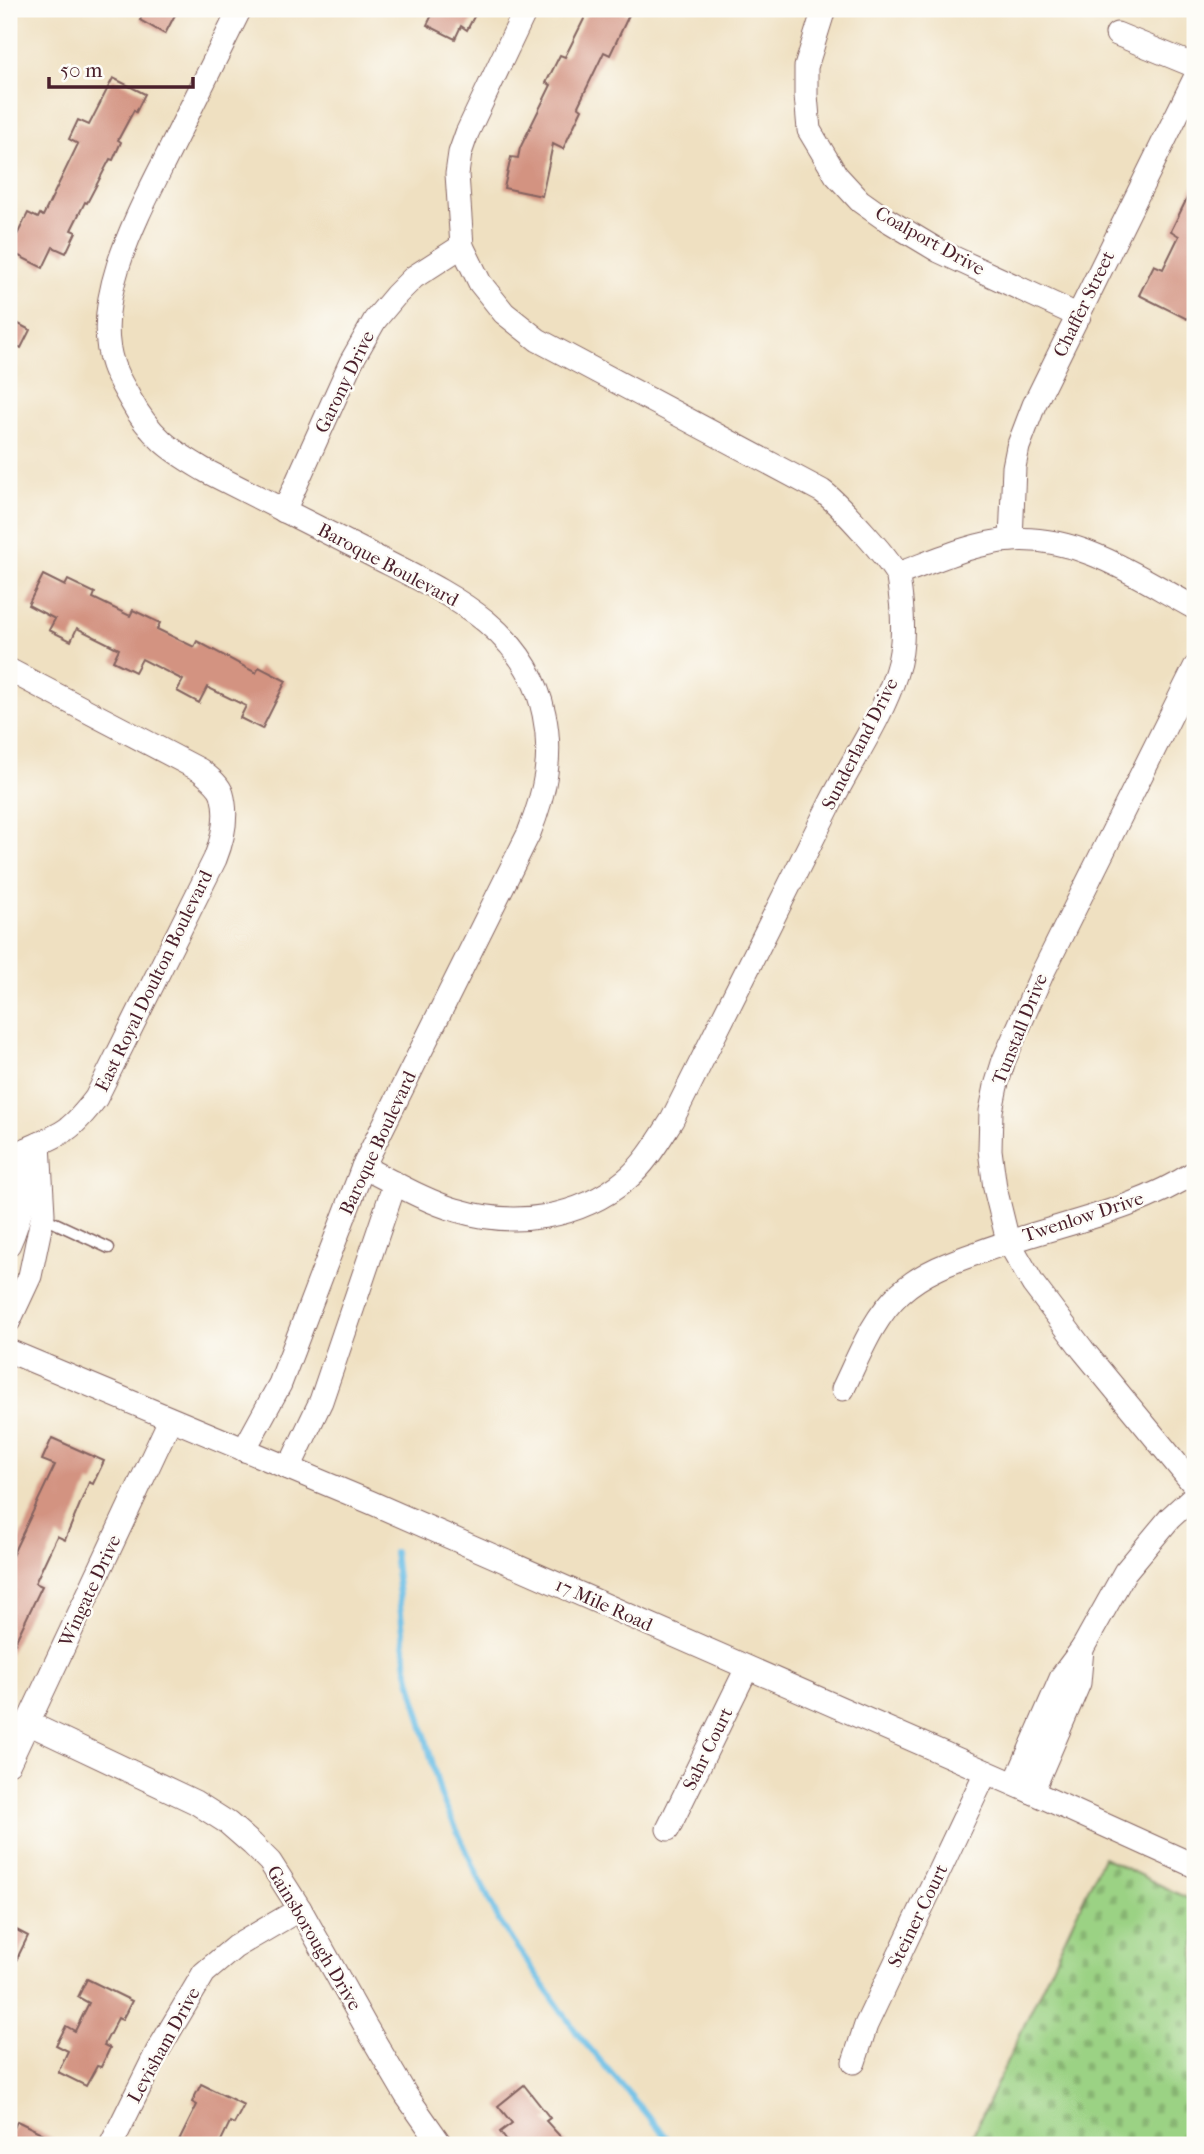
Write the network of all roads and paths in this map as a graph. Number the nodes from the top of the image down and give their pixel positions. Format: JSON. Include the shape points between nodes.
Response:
{"nodes":[{"id":1,"x":240,"y":9,"type":"edge"},
{"id":2,"x":526,"y":9,"type":"edge"},
{"id":3,"x":824,"y":9,"type":"edge"},
{"id":4,"x":1117,"y":34,"type":"dead end"},
{"id":5,"x":1195,"y":66,"type":"edge"},
{"id":6,"x":1195,"y":78,"type":"edge"},
{"id":7,"x":463,"y":246,"type":"junction"},
{"id":8,"x":1079,"y":316,"type":"junction"},
{"id":9,"x":285,"y":511,"type":"junction"},
{"id":10,"x":1012,"y":540,"type":"junction"},
{"id":11,"x":898,"y":575,"type":"junction"},
{"id":12,"x":1195,"y":608,"type":"edge"},
{"id":13,"x":1195,"y":667,"type":"edge"},
{"id":14,"x":9,"y":670,"type":"edge"},
{"id":15,"x":25,"y":1145,"type":"edge"},
{"id":16,"x":363,"y":1167,"type":"junction"},
{"id":17,"x":1195,"y":1172,"type":"edge"},
{"id":18,"x":395,"y":1183,"type":"junction"},
{"id":19,"x":32,"y":1212,"type":"junction"},
{"id":20,"x":1008,"y":1241,"type":"junction"},
{"id":21,"x":9,"y":1244,"type":"edge"},
{"id":22,"x":109,"y":1248,"type":"dead end"},
{"id":23,"x":9,"y":1321,"type":"edge"},
{"id":24,"x":9,"y":1351,"type":"edge"},
{"id":25,"x":842,"y":1389,"type":"dead end"},
{"id":26,"x":170,"y":1420,"type":"junction"},
{"id":27,"x":244,"y":1450,"type":"junction"},
{"id":28,"x":289,"y":1468,"type":"junction"},
{"id":29,"x":1195,"y":1486,"type":"edge"},
{"id":30,"x":1195,"y":1495,"type":"edge"},
{"id":31,"x":747,"y":1668,"type":"junction"},
{"id":32,"x":28,"y":1723,"type":"junction"},
{"id":33,"x":9,"y":1763,"type":"edge"},
{"id":34,"x":986,"y":1772,"type":"junction"},
{"id":35,"x":1023,"y":1788,"type":"junction"},
{"id":36,"x":668,"y":1829,"type":"dead end"},
{"id":37,"x":1195,"y":1866,"type":"edge"},
{"id":38,"x":300,"y":1909,"type":"junction"},
{"id":39,"x":854,"y":2062,"type":"dead end"},
{"id":40,"x":111,"y":2145,"type":"edge"},
{"id":41,"x":441,"y":2145,"type":"edge"}],
"edges":[{"from":1,"to":9,"type":"street","name":"Baroque Boulevard","via":[[135,220],[116,271],[109,344],[121,383],[139,415],[162,441],[206,471]]},
{"from":2,"to":7,"type":"street","via":[[460,153],[457,174]]},
{"from":3,"to":8,"type":"street","name":"Coalport Drive","via":[[806,67],[806,95],[809,130],[836,174],[860,201],[939,251]]},
{"from":4,"to":5,"type":"street"},
{"from":6,"to":8,"type":"street","name":"Chaffer Street"},
{"from":7,"to":9,"type":"street","name":"Garony Drive","via":[[414,278],[375,320],[351,362]]},
{"from":7,"to":11,"type":"street","via":[[491,298],[538,341],[822,491]]},
{"from":8,"to":10,"type":"street","name":"Chaffer Street","via":[[1018,447]]},
{"from":9,"to":16,"type":"street","name":"Baroque Boulevard","via":[[441,591],[495,629],[530,671],[548,730],[541,803],[529,832]]},
{"from":10,"to":11,"type":"street","via":[[982,545]]},
{"from":10,"to":12,"type":"street","via":[[1045,541],[1097,554]]},
{"from":11,"to":18,"type":"street","name":"Sunderland Drive","via":[[901,649],[883,707],[673,1120],[653,1150],[629,1178],[602,1197],[563,1214],[538,1218],[511,1220],[453,1210]]},
{"from":13,"to":20,"type":"street","name":"Tunstall Drive","via":[[1042,974],[1000,1073],[991,1111],[990,1150]]},
{"from":14,"to":15,"type":"street","name":"East Royal Doulton Boulevard","via":[[187,762],[221,792],[224,813],[220,846],[96,1098],[70,1129]]},
{"from":15,"to":19,"type":"street","name":"East Royal Doulton Boulevard"},
{"from":16,"to":18,"type":"street","name":"Sunderland Drive"},
{"from":16,"to":27,"type":"street","name":"Baroque Boulevard","via":[[280,1384]]},
{"from":17,"to":20,"type":"street","name":"Twenlow Drive","via":[[1129,1205]]},
{"from":18,"to":28,"type":"street","name":"Baroque Boulevard","via":[[321,1401]]},
{"from":19,"to":21,"type":"street","name":"East Royal Doulton Boulevard"},
{"from":19,"to":22,"type":"lane"},
{"from":19,"to":23,"type":"street","name":"East Royal Doulton Boulevard","via":[[30,1276]]},
{"from":20,"to":25,"type":"street","name":"Twenlow Drive","via":[[923,1275],[899,1294],[870,1333]]},
{"from":20,"to":29,"type":"street","name":"Tunstall Drive","via":[[1033,1284],[1083,1350]]},
{"from":24,"to":26,"type":"street","name":"17 Mile Road"},
{"from":26,"to":27,"type":"street","name":"17 Mile Road"},
{"from":26,"to":32,"type":"street","name":"Wingate Drive"},
{"from":27,"to":28,"type":"street","name":"17 Mile Road"},
{"from":28,"to":31,"type":"street","name":"17 Mile Road"},
{"from":30,"to":35,"type":"street","via":[[1125,1572],[1062,1676]]},
{"from":31,"to":34,"type":"street","name":"17 Mile Road"},
{"from":31,"to":36,"type":"street","name":"Sahr Court"},
{"from":32,"to":33,"type":"street","name":"Wingate Drive"},
{"from":32,"to":38,"type":"street","name":"Gainsborough Drive","via":[[195,1802],[228,1823],[270,1862]]},
{"from":34,"to":35,"type":"street","name":"17 Mile Road"},
{"from":34,"to":39,"type":"street","name":"Steiner Court","via":[[866,2025]]},
{"from":35,"to":37,"type":"street","name":"17 Mile Road"},
{"from":38,"to":40,"type":"street","name":"Levisham Drive","via":[[236,1947],[204,1973],[157,2052]]},
{"from":38,"to":41,"type":"street","name":"Gainsborough Drive","via":[[406,2095]]}]}
